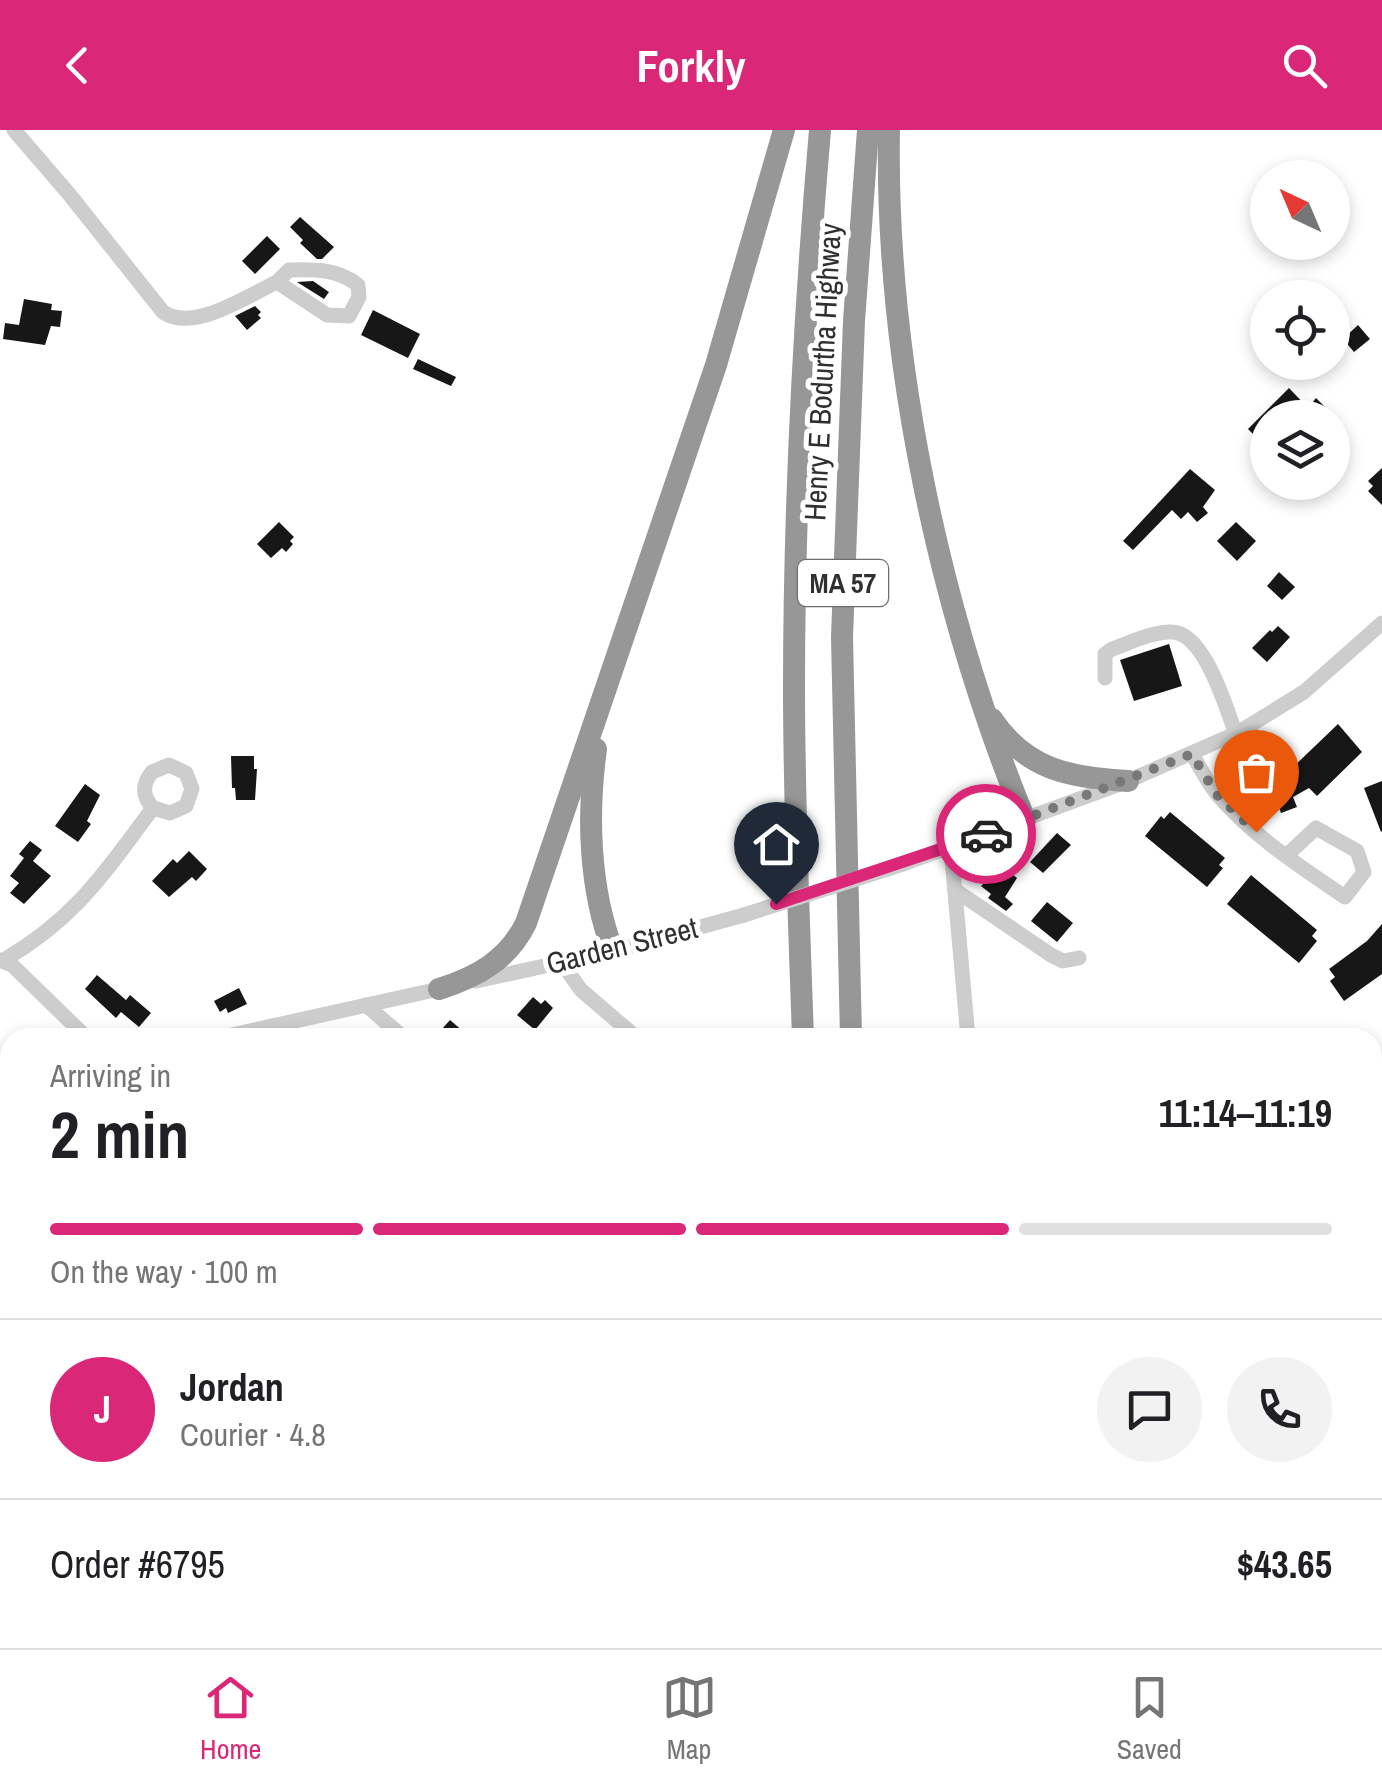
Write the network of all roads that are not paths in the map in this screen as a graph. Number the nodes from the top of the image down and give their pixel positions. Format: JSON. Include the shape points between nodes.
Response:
{"nodes":[{"id":1,"x":784,"y":130,"type":"edge"},
{"id":2,"x":820,"y":130,"type":"edge"},
{"id":3,"x":868,"y":130,"type":"edge"},
{"id":4,"x":889,"y":130,"type":"edge"},
{"id":5,"x":15,"y":132,"type":"edge"},
{"id":6,"x":277,"y":282,"type":"junction"},
{"id":7,"x":1382,"y":623,"type":"edge"},
{"id":8,"x":615,"y":662,"type":"junction"},
{"id":9,"x":971,"y":678,"type":"junction"},
{"id":10,"x":1105,"y":678,"type":"dead end"},
{"id":11,"x":1236,"y":734,"type":"junction"},
{"id":12,"x":1192,"y":754,"type":"junction"},
{"id":13,"x":1128,"y":780,"type":"junction"},
{"id":14,"x":153,"y":808,"type":"dead end"},
{"id":15,"x":1025,"y":820,"type":"junction"},
{"id":16,"x":951,"y":848,"type":"junction"},
{"id":17,"x":1287,"y":854,"type":"junction"},
{"id":18,"x":955,"y":890,"type":"junction"},
{"id":19,"x":613,"y":951,"type":"junction"},
{"id":20,"x":1079,"y":958,"type":"dead end"},
{"id":21,"x":2,"y":960,"type":"edge"},
{"id":22,"x":561,"y":962,"type":"junction"},
{"id":23,"x":439,"y":989,"type":"junction"},
{"id":24,"x":366,"y":1005,"type":"junction"},
{"id":25,"x":76,"y":1028,"type":"edge"},
{"id":26,"x":263,"y":1028,"type":"edge"},
{"id":27,"x":392,"y":1028,"type":"edge"},
{"id":28,"x":625,"y":1028,"type":"edge"},
{"id":29,"x":803,"y":1028,"type":"edge"},
{"id":30,"x":851,"y":1028,"type":"edge"},
{"id":31,"x":967,"y":1028,"type":"edge"}],
"edges":[{"from":1,"to":8,"type":"highway","via":[[721,348]]},
{"from":2,"to":29,"type":"highway","name":"Henry E Bodurtha Highway","number":"MA 57","via":[[796,583]]},
{"from":3,"to":30,"type":"highway","name":"Henry E Bodurtha Highway","number":"MA 57","via":[[843,601]]},
{"from":4,"to":9,"type":"highway","via":[[900,334],[928,501]]},
{"from":5,"to":6,"type":"street","via":[[174,320],[200,318]]},
{"from":6,"to":6,"type":"street","via":[[289,270],[346,275],[359,297],[349,316],[328,315]]},
{"from":7,"to":11,"type":"street","name":"Garden Street","via":[[1304,692]]},
{"from":8,"to":19,"type":"highway","via":[[599,726],[592,808],[595,875]]},
{"from":8,"to":23,"type":"highway","via":[[520,935],[486,969]]},
{"from":9,"to":13,"type":"highway","via":[[995,724],[1026,754],[1070,776]]},
{"from":9,"to":15,"type":"highway"},
{"from":10,"to":11,"type":"street","via":[[1105,654],[1112,649],[1182,634],[1206,660]]},
{"from":11,"to":12,"type":"street","name":"Garden Street"},
{"from":12,"to":13,"type":"street","name":"Garden Street"},
{"from":12,"to":17,"type":"street","via":[[1216,794]]},
{"from":13,"to":15,"type":"street","name":"Garden Street"},
{"from":14,"to":21,"type":"street","via":[[73,911]]},
{"from":15,"to":16,"type":"street","name":"Garden Street"},
{"from":16,"to":18,"type":"street"},
{"from":16,"to":19,"type":"street","name":"Garden Street","bridge":true},
{"from":17,"to":17,"type":"street","via":[[1345,898],[1364,872],[1357,851],[1316,828]]},
{"from":18,"to":20,"type":"street","via":[[1051,955]]},
{"from":18,"to":31,"type":"street"},
{"from":19,"to":22,"type":"street","name":"Garden Street"},
{"from":21,"to":25,"type":"street"},
{"from":22,"to":23,"type":"street","name":"Garden Street"},
{"from":22,"to":28,"type":"street","via":[[581,990]]},
{"from":23,"to":24,"type":"street","name":"Garden Street"},
{"from":24,"to":26,"type":"street","name":"Garden Street"},
{"from":24,"to":27,"type":"street"}]}
